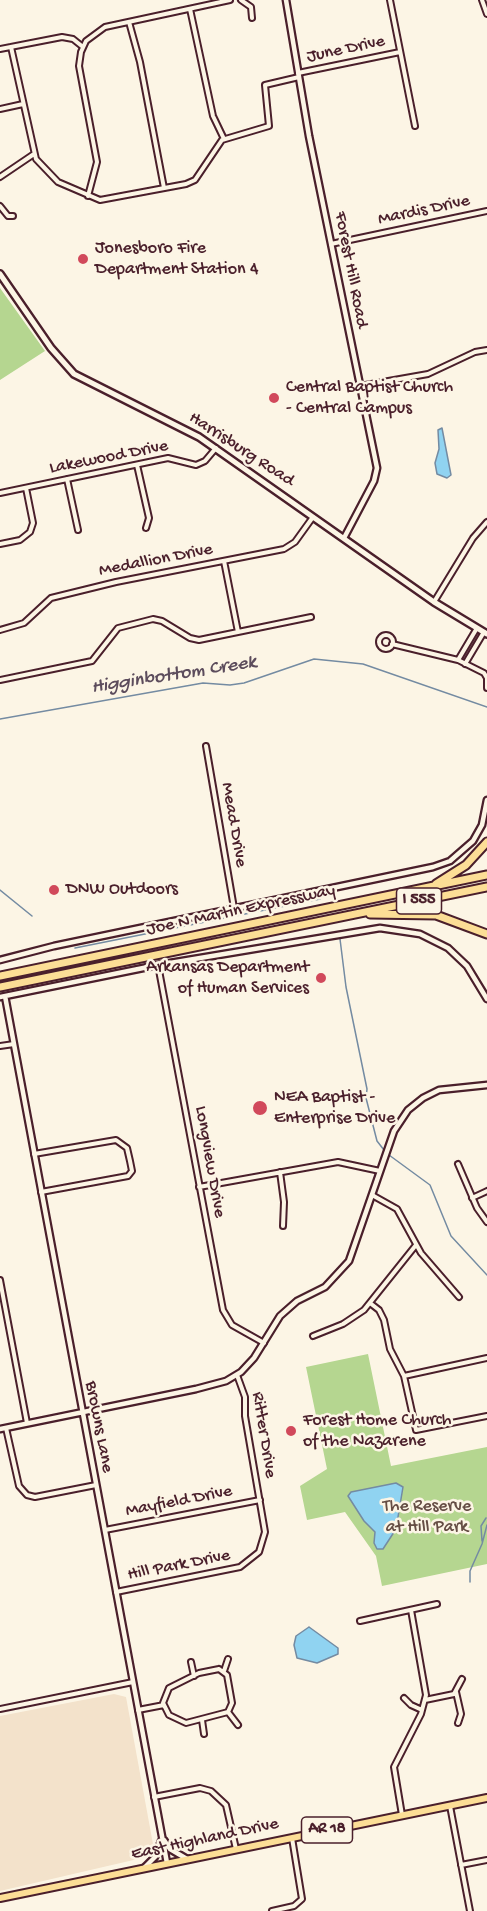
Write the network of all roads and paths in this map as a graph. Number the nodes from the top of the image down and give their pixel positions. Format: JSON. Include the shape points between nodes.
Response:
{"nodes":[{"id":1,"x":230,"y":0,"type":"edge"},
{"id":2,"x":241,"y":0,"type":"edge"},
{"id":3,"x":286,"y":0,"type":"edge"},
{"id":4,"x":390,"y":0,"type":"edge"},
{"id":5,"x":482,"y":0,"type":"edge"},
{"id":6,"x":190,"y":9,"type":"junction"},
{"id":7,"x":487,"y":12,"type":"edge"},
{"id":8,"x":252,"y":18,"type":"dead end"},
{"id":9,"x":129,"y":22,"type":"junction"},
{"id":10,"x":10,"y":47,"type":"junction"},
{"id":11,"x":83,"y":47,"type":"junction"},
{"id":12,"x":0,"y":49,"type":"edge"},
{"id":13,"x":400,"y":52,"type":"junction"},
{"id":14,"x":298,"y":75,"type":"junction"},
{"id":15,"x":22,"y":104,"type":"junction"},
{"id":16,"x":0,"y":109,"type":"edge"},
{"id":17,"x":269,"y":126,"type":"junction"},
{"id":18,"x":415,"y":126,"type":"dead end"},
{"id":19,"x":275,"y":130,"type":"dead end"},
{"id":20,"x":224,"y":139,"type":"junction"},
{"id":21,"x":34,"y":154,"type":"junction"},
{"id":22,"x":0,"y":177,"type":"edge"},
{"id":23,"x":164,"y":188,"type":"junction"},
{"id":24,"x":88,"y":196,"type":"junction"},
{"id":25,"x":0,"y":206,"type":"edge"},
{"id":26,"x":487,"y":211,"type":"edge"},
{"id":27,"x":13,"y":216,"type":"dead end"},
{"id":28,"x":331,"y":244,"type":"junction"},
{"id":29,"x":0,"y":274,"type":"edge"},
{"id":30,"x":487,"y":350,"type":"edge"},
{"id":31,"x":360,"y":386,"type":"junction"},
{"id":32,"x":216,"y":448,"type":"junction"},
{"id":33,"x":137,"y":465,"type":"junction"},
{"id":34,"x":67,"y":479,"type":"junction"},
{"id":35,"x":26,"y":488,"type":"junction"},
{"id":36,"x":0,"y":493,"type":"edge"},
{"id":37,"x":313,"y":517,"type":"junction"},
{"id":38,"x":487,"y":522,"type":"edge"},
{"id":39,"x":146,"y":528,"type":"dead end"},
{"id":40,"x":78,"y":530,"type":"dead end"},
{"id":41,"x":344,"y":538,"type":"junction"},
{"id":42,"x":0,"y":544,"type":"edge"},
{"id":43,"x":224,"y":561,"type":"junction"},
{"id":44,"x":434,"y":602,"type":"junction"},
{"id":45,"x":311,"y":617,"type":"dead end"},
{"id":46,"x":477,"y":628,"type":"junction"},
{"id":47,"x":0,"y":630,"type":"edge"},
{"id":48,"x":238,"y":632,"type":"junction"},
{"id":49,"x":486,"y":633,"type":"edge"},
{"id":50,"x":392,"y":644,"type":"dead end"},
{"id":51,"x":458,"y":660,"type":"junction"},
{"id":52,"x":465,"y":664,"type":"junction"},
{"id":53,"x":487,"y":678,"type":"edge"},
{"id":54,"x":0,"y":680,"type":"edge"},
{"id":55,"x":487,"y":688,"type":"edge"},
{"id":56,"x":206,"y":746,"type":"dead end"},
{"id":57,"x":487,"y":800,"type":"edge"},
{"id":58,"x":487,"y":842,"type":"edge"},
{"id":59,"x":487,"y":875,"type":"edge"},
{"id":60,"x":431,"y":887,"type":"junction"},
{"id":61,"x":487,"y":887,"type":"edge"},
{"id":62,"x":234,"y":908,"type":"junction"},
{"id":63,"x":351,"y":915,"type":"junction"},
{"id":64,"x":487,"y":934,"type":"edge"},
{"id":65,"x":0,"y":960,"type":"edge"},
{"id":66,"x":158,"y":965,"type":"junction"},
{"id":67,"x":0,"y":976,"type":"edge"},
{"id":68,"x":0,"y":987,"type":"edge"},
{"id":69,"x":2,"y":997,"type":"edge"},
{"id":70,"x":487,"y":999,"type":"edge"},
{"id":71,"x":14,"y":1044,"type":"junction"},
{"id":72,"x":0,"y":1047,"type":"edge"},
{"id":73,"x":487,"y":1085,"type":"edge"},
{"id":74,"x":34,"y":1154,"type":"junction"},
{"id":75,"x":458,"y":1164,"type":"dead end"},
{"id":76,"x":380,"y":1171,"type":"junction"},
{"id":77,"x":280,"y":1172,"type":"junction"},
{"id":78,"x":199,"y":1187,"type":"junction"},
{"id":79,"x":487,"y":1191,"type":"edge"},
{"id":80,"x":41,"y":1192,"type":"junction"},
{"id":81,"x":372,"y":1195,"type":"junction"},
{"id":82,"x":472,"y":1198,"type":"junction"},
{"id":83,"x":487,"y":1222,"type":"edge"},
{"id":84,"x":283,"y":1226,"type":"dead end"},
{"id":85,"x":416,"y":1245,"type":"junction"},
{"id":86,"x":0,"y":1280,"type":"edge"},
{"id":87,"x":459,"y":1297,"type":"dead end"},
{"id":88,"x":370,"y":1304,"type":"junction"},
{"id":89,"x":313,"y":1336,"type":"dead end"},
{"id":90,"x":264,"y":1342,"type":"junction"},
{"id":91,"x":487,"y":1358,"type":"edge"},
{"id":92,"x":237,"y":1375,"type":"junction"},
{"id":93,"x":404,"y":1376,"type":"junction"},
{"id":94,"x":82,"y":1412,"type":"junction"},
{"id":95,"x":487,"y":1416,"type":"edge"},
{"id":96,"x":27,"y":1423,"type":"junction"},
{"id":97,"x":6,"y":1428,"type":"junction"},
{"id":98,"x":0,"y":1429,"type":"edge"},
{"id":99,"x":96,"y":1485,"type":"junction"},
{"id":100,"x":260,"y":1500,"type":"junction"},
{"id":101,"x":105,"y":1530,"type":"junction"},
{"id":102,"x":116,"y":1592,"type":"junction"},
{"id":103,"x":437,"y":1604,"type":"dead end"},
{"id":104,"x":411,"y":1610,"type":"junction"},
{"id":105,"x":360,"y":1621,"type":"dead end"},
{"id":106,"x":228,"y":1659,"type":"dead end"},
{"id":107,"x":191,"y":1662,"type":"dead end"},
{"id":108,"x":224,"y":1671,"type":"junction"},
{"id":109,"x":194,"y":1676,"type":"junction"},
{"id":110,"x":462,"y":1679,"type":"dead end"},
{"id":111,"x":133,"y":1682,"type":"junction"},
{"id":112,"x":456,"y":1692,"type":"junction"},
{"id":113,"x":404,"y":1698,"type":"dead end"},
{"id":114,"x":425,"y":1700,"type":"junction"},
{"id":115,"x":164,"y":1705,"type":"junction"},
{"id":116,"x":0,"y":1709,"type":"edge"},
{"id":117,"x":138,"y":1710,"type":"junction"},
{"id":118,"x":422,"y":1710,"type":"junction"},
{"id":119,"x":228,"y":1712,"type":"junction"},
{"id":120,"x":202,"y":1720,"type":"junction"},
{"id":121,"x":458,"y":1723,"type":"dead end"},
{"id":122,"x":238,"y":1725,"type":"dead end"},
{"id":123,"x":204,"y":1734,"type":"dead end"},
{"id":124,"x":154,"y":1797,"type":"junction"},
{"id":125,"x":487,"y":1798,"type":"edge"},
{"id":126,"x":450,"y":1806,"type":"junction"},
{"id":127,"x":402,"y":1815,"type":"junction"},
{"id":128,"x":292,"y":1838,"type":"junction"},
{"id":129,"x":162,"y":1839,"type":"junction"},
{"id":130,"x":236,"y":1849,"type":"junction"},
{"id":131,"x":186,"y":1859,"type":"junction"},
{"id":132,"x":487,"y":1860,"type":"edge"},
{"id":133,"x":167,"y":1863,"type":"junction"},
{"id":134,"x":461,"y":1865,"type":"junction"},
{"id":135,"x":144,"y":1868,"type":"junction"},
{"id":136,"x":0,"y":1898,"type":"edge"},
{"id":137,"x":272,"y":1911,"type":"edge"},
{"id":138,"x":470,"y":1911,"type":"edge"}],
"edges":[{"from":1,"to":6,"type":"street"},
{"from":2,"to":8,"type":"street","via":[[252,7]]},
{"from":3,"to":14,"type":"street","name":"Forest Hill Road"},
{"from":4,"to":13,"type":"street"},
{"from":5,"to":7,"type":"street"},
{"from":6,"to":9,"type":"street"},
{"from":6,"to":20,"type":"street","via":[[213,116]]},
{"from":9,"to":11,"type":"street","via":[[102,28]]},
{"from":9,"to":23,"type":"street"},
{"from":10,"to":11,"type":"street","via":[[62,37]]},
{"from":10,"to":12,"type":"street"},
{"from":10,"to":15,"type":"street"},
{"from":11,"to":24,"type":"street","via":[[79,70],[97,162]]},
{"from":13,"to":14,"type":"street","name":"June Drive"},
{"from":13,"to":18,"type":"street"},
{"from":14,"to":17,"type":"street","name":"June Drive","via":[[267,80],[264,87]]},
{"from":14,"to":28,"type":"street","name":"Forest Hill Road"},
{"from":15,"to":16,"type":"street"},
{"from":15,"to":21,"type":"street"},
{"from":17,"to":19,"type":"street"},
{"from":17,"to":20,"type":"street"},
{"from":20,"to":23,"type":"street","via":[[195,180]]},
{"from":21,"to":22,"type":"street"},
{"from":21,"to":24,"type":"street","via":[[58,182]]},
{"from":23,"to":24,"type":"street","via":[[106,200]]},
{"from":25,"to":27,"type":"street","via":[[8,216]]},
{"from":26,"to":28,"type":"street","name":"Mardis Drive"},
{"from":28,"to":31,"type":"street","name":"Forest Hill Road"},
{"from":29,"to":32,"type":"main road","name":"Harrisburg Road","via":[[51,348],[74,374]]},
{"from":30,"to":31,"type":"street","via":[[428,374]]},
{"from":31,"to":41,"type":"street","name":"Forest Hill Road","via":[[377,468]]},
{"from":32,"to":33,"type":"street","name":"Lakewood Drive","via":[[196,465],[175,458]]},
{"from":32,"to":37,"type":"main road","name":"Harrisburg Road"},
{"from":33,"to":34,"type":"street","name":"Lakewood Drive"},
{"from":33,"to":39,"type":"street","via":[[149,518]]},
{"from":34,"to":35,"type":"street","name":"Lakewood Drive"},
{"from":34,"to":40,"type":"street"},
{"from":35,"to":36,"type":"street","name":"Lakewood Drive"},
{"from":35,"to":42,"type":"street","via":[[32,520],[30,532],[20,540]]},
{"from":37,"to":41,"type":"main road","name":"Harrisburg Road"},
{"from":37,"to":43,"type":"street","name":"Medallion Drive","via":[[291,545]]},
{"from":38,"to":44,"type":"street"},
{"from":41,"to":44,"type":"main road","name":"Harrisburg Road"},
{"from":43,"to":47,"type":"street","name":"Medallion Drive","via":[[51,598],[24,623]]},
{"from":43,"to":48,"type":"street"},
{"from":44,"to":46,"type":"main road","name":"Harrisburg Road"},
{"from":45,"to":48,"type":"street"},
{"from":46,"to":49,"type":"main road","name":"Harrisburg Road"},
{"from":46,"to":51,"type":"street"},
{"from":48,"to":54,"type":"street","via":[[194,639],[166,622],[153,619],[118,628],[92,661]]},
{"from":49,"to":52,"type":"street"},
{"from":50,"to":51,"type":"street"},
{"from":51,"to":52,"type":"street"},
{"from":52,"to":53,"type":"street"},
{"from":53,"to":55,"type":"street"},
{"from":56,"to":62,"type":"street","name":"Mead Drive"},
{"from":57,"to":62,"type":"street","via":[[482,825],[473,841],[450,861]]},
{"from":58,"to":60,"type":"highway","via":[[466,865]]},
{"from":59,"to":60,"type":"highway","name":"Joe N Martin Expressway","number":"I 555"},
{"from":60,"to":67,"type":"highway","name":"Joe N Martin Expressway","number":"I 555"},
{"from":61,"to":63,"type":"highway","name":"Joe N Martin Expressway","number":"I 555"},
{"from":62,"to":65,"type":"street"},
{"from":63,"to":64,"type":"highway","via":[[430,914]]},
{"from":63,"to":68,"type":"highway","name":"Joe N Martin Expressway","number":"I 555"},
{"from":66,"to":69,"type":"street"},
{"from":66,"to":70,"type":"street","via":[[369,929],[400,930],[427,937],[459,957]]},
{"from":66,"to":78,"type":"street","name":"Longview Drive"},
{"from":69,"to":71,"type":"street","name":"Browns Lane"},
{"from":71,"to":72,"type":"street"},
{"from":71,"to":74,"type":"street","name":"Browns Lane"},
{"from":73,"to":76,"type":"street","via":[[440,1090],[415,1103],[397,1125]]},
{"from":74,"to":80,"type":"street","name":"Browns Lane"},
{"from":74,"to":80,"type":"street","via":[[116,1140],[127,1148],[132,1171],[128,1176]]},
{"from":75,"to":82,"type":"street"},
{"from":76,"to":77,"type":"street","via":[[338,1162]]},
{"from":76,"to":81,"type":"street"},
{"from":77,"to":78,"type":"street"},
{"from":77,"to":84,"type":"street"},
{"from":78,"to":90,"type":"street","name":"Longview Drive","via":[[224,1313],[239,1331]]},
{"from":79,"to":82,"type":"street"},
{"from":80,"to":94,"type":"street","name":"Browns Lane"},
{"from":81,"to":85,"type":"street","via":[[398,1209]]},
{"from":81,"to":90,"type":"street","via":[[352,1254],[340,1274],[284,1311]]},
{"from":82,"to":83,"type":"street"},
{"from":85,"to":87,"type":"street"},
{"from":85,"to":88,"type":"street"},
{"from":86,"to":96,"type":"street"},
{"from":88,"to":89,"type":"street","via":[[351,1319]]},
{"from":88,"to":93,"type":"street","via":[[381,1313],[390,1349]]},
{"from":90,"to":92,"type":"street","via":[[251,1363]]},
{"from":91,"to":93,"type":"street"},
{"from":92,"to":94,"type":"street","via":[[198,1388]]},
{"from":92,"to":100,"type":"street","name":"Ritter Drive","via":[[245,1397]]},
{"from":93,"to":95,"type":"street","via":[[416,1430]]},
{"from":94,"to":96,"type":"street"},
{"from":94,"to":99,"type":"street","name":"Browns Lane"},
{"from":96,"to":97,"type":"street"},
{"from":97,"to":98,"type":"street"},
{"from":97,"to":99,"type":"street","via":[[18,1486],[27,1496]]},
{"from":99,"to":101,"type":"street","name":"Browns Lane"},
{"from":100,"to":101,"type":"street","name":"Mayfield Drive"},
{"from":100,"to":102,"type":"street","name":"Hill Park Drive","via":[[263,1543],[247,1564]]},
{"from":101,"to":102,"type":"street","name":"Browns Lane"},
{"from":102,"to":111,"type":"street","name":"Browns Lane"},
{"from":103,"to":104,"type":"street"},
{"from":104,"to":105,"type":"street"},
{"from":104,"to":114,"type":"street"},
{"from":106,"to":108,"type":"street"},
{"from":107,"to":109,"type":"street"},
{"from":108,"to":109,"type":"street"},
{"from":108,"to":119,"type":"street","via":[[232,1703]]},
{"from":109,"to":115,"type":"street","via":[[169,1688]]},
{"from":110,"to":112,"type":"street"},
{"from":111,"to":116,"type":"street"},
{"from":111,"to":117,"type":"street","name":"Browns Lane"},
{"from":112,"to":114,"type":"street"},
{"from":112,"to":121,"type":"street","via":[[461,1714]]},
{"from":113,"to":118,"type":"street"},
{"from":114,"to":118,"type":"street"},
{"from":115,"to":117,"type":"street"},
{"from":115,"to":120,"type":"street","via":[[168,1715],[178,1722]]},
{"from":117,"to":124,"type":"street","name":"Browns Lane"},
{"from":118,"to":127,"type":"street","via":[[394,1767]]},
{"from":119,"to":120,"type":"street"},
{"from":119,"to":122,"type":"street"},
{"from":120,"to":123,"type":"street"},
{"from":124,"to":129,"type":"street","name":"Browns Lane"},
{"from":124,"to":130,"type":"street","via":[[200,1788],[211,1791],[226,1805]]},
{"from":125,"to":126,"type":"main road","name":"East Highland Drive","number":"AR 18"},
{"from":126,"to":127,"type":"main road","name":"East Highland Drive","number":"AR 18"},
{"from":126,"to":134,"type":"street"},
{"from":127,"to":128,"type":"main road","name":"East Highland Drive","number":"AR 18"},
{"from":128,"to":130,"type":"main road","name":"East Highland Drive","number":"AR 18"},
{"from":128,"to":137,"type":"street","via":[[302,1899],[294,1906]]},
{"from":129,"to":131,"type":"street"},
{"from":129,"to":133,"type":"street","name":"Browns Lane"},
{"from":129,"to":135,"type":"street","via":[[155,1857]]},
{"from":130,"to":131,"type":"main road","name":"East Highland Drive","number":"AR 18"},
{"from":131,"to":133,"type":"main road","name":"East Highland Drive","number":"AR 18"},
{"from":132,"to":134,"type":"street"},
{"from":133,"to":135,"type":"main road","name":"East Highland Drive","number":"AR 18"},
{"from":134,"to":138,"type":"street"},
{"from":135,"to":136,"type":"main road","name":"East Highland Drive","number":"AR 18"}]}
